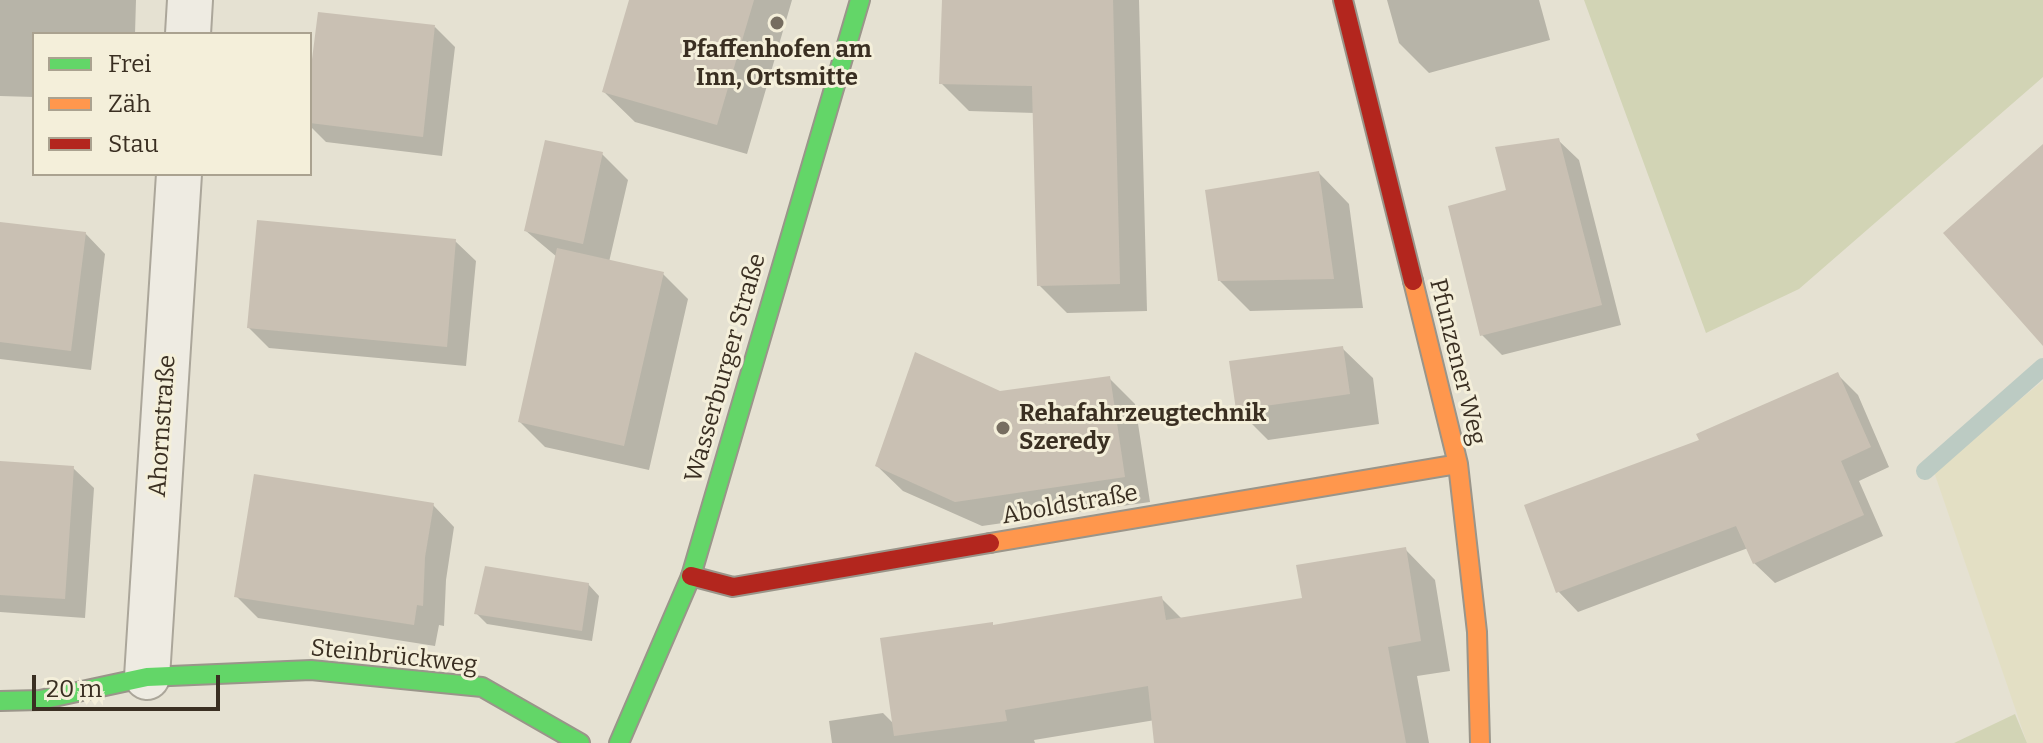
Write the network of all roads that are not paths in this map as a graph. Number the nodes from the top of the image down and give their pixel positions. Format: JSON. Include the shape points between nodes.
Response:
{"nodes":[{"id":1,"x":190,"y":0,"type":"edge"},
{"id":2,"x":860,"y":0,"type":"edge"},
{"id":3,"x":1343,"y":0,"type":"edge"},
{"id":4,"x":188,"y":32,"type":"edge"},
{"id":5,"x":179,"y":176,"type":"edge"},
{"id":6,"x":1458,"y":464,"type":"junction"},
{"id":7,"x":691,"y":576,"type":"junction"},
{"id":8,"x":147,"y":677,"type":"junction"},
{"id":9,"x":0,"y":701,"type":"edge"},
{"id":10,"x":580,"y":743,"type":"edge"},
{"id":11,"x":619,"y":743,"type":"edge"},
{"id":12,"x":1480,"y":743,"type":"edge"}],
"edges":[{"from":1,"to":4,"type":"street"},
{"from":2,"to":7,"type":"street","name":"Wasserburger Straße"},
{"from":3,"to":6,"type":"street","name":"Pfunzener Weg"},
{"from":5,"to":8,"type":"street","name":"Ahornstraße"},
{"from":6,"to":7,"type":"street","name":"Aboldstraße","via":[[733,587]]},
{"from":6,"to":12,"type":"street","name":"Pfunzener Weg","via":[[1477,632]]},
{"from":7,"to":11,"type":"street","name":"Wasserburger Straße"},
{"from":8,"to":9,"type":"street","name":"Steinbrückweg","via":[[40,700]]},
{"from":8,"to":10,"type":"street","name":"Steinbrückweg","via":[[311,670],[482,687]]}]}
